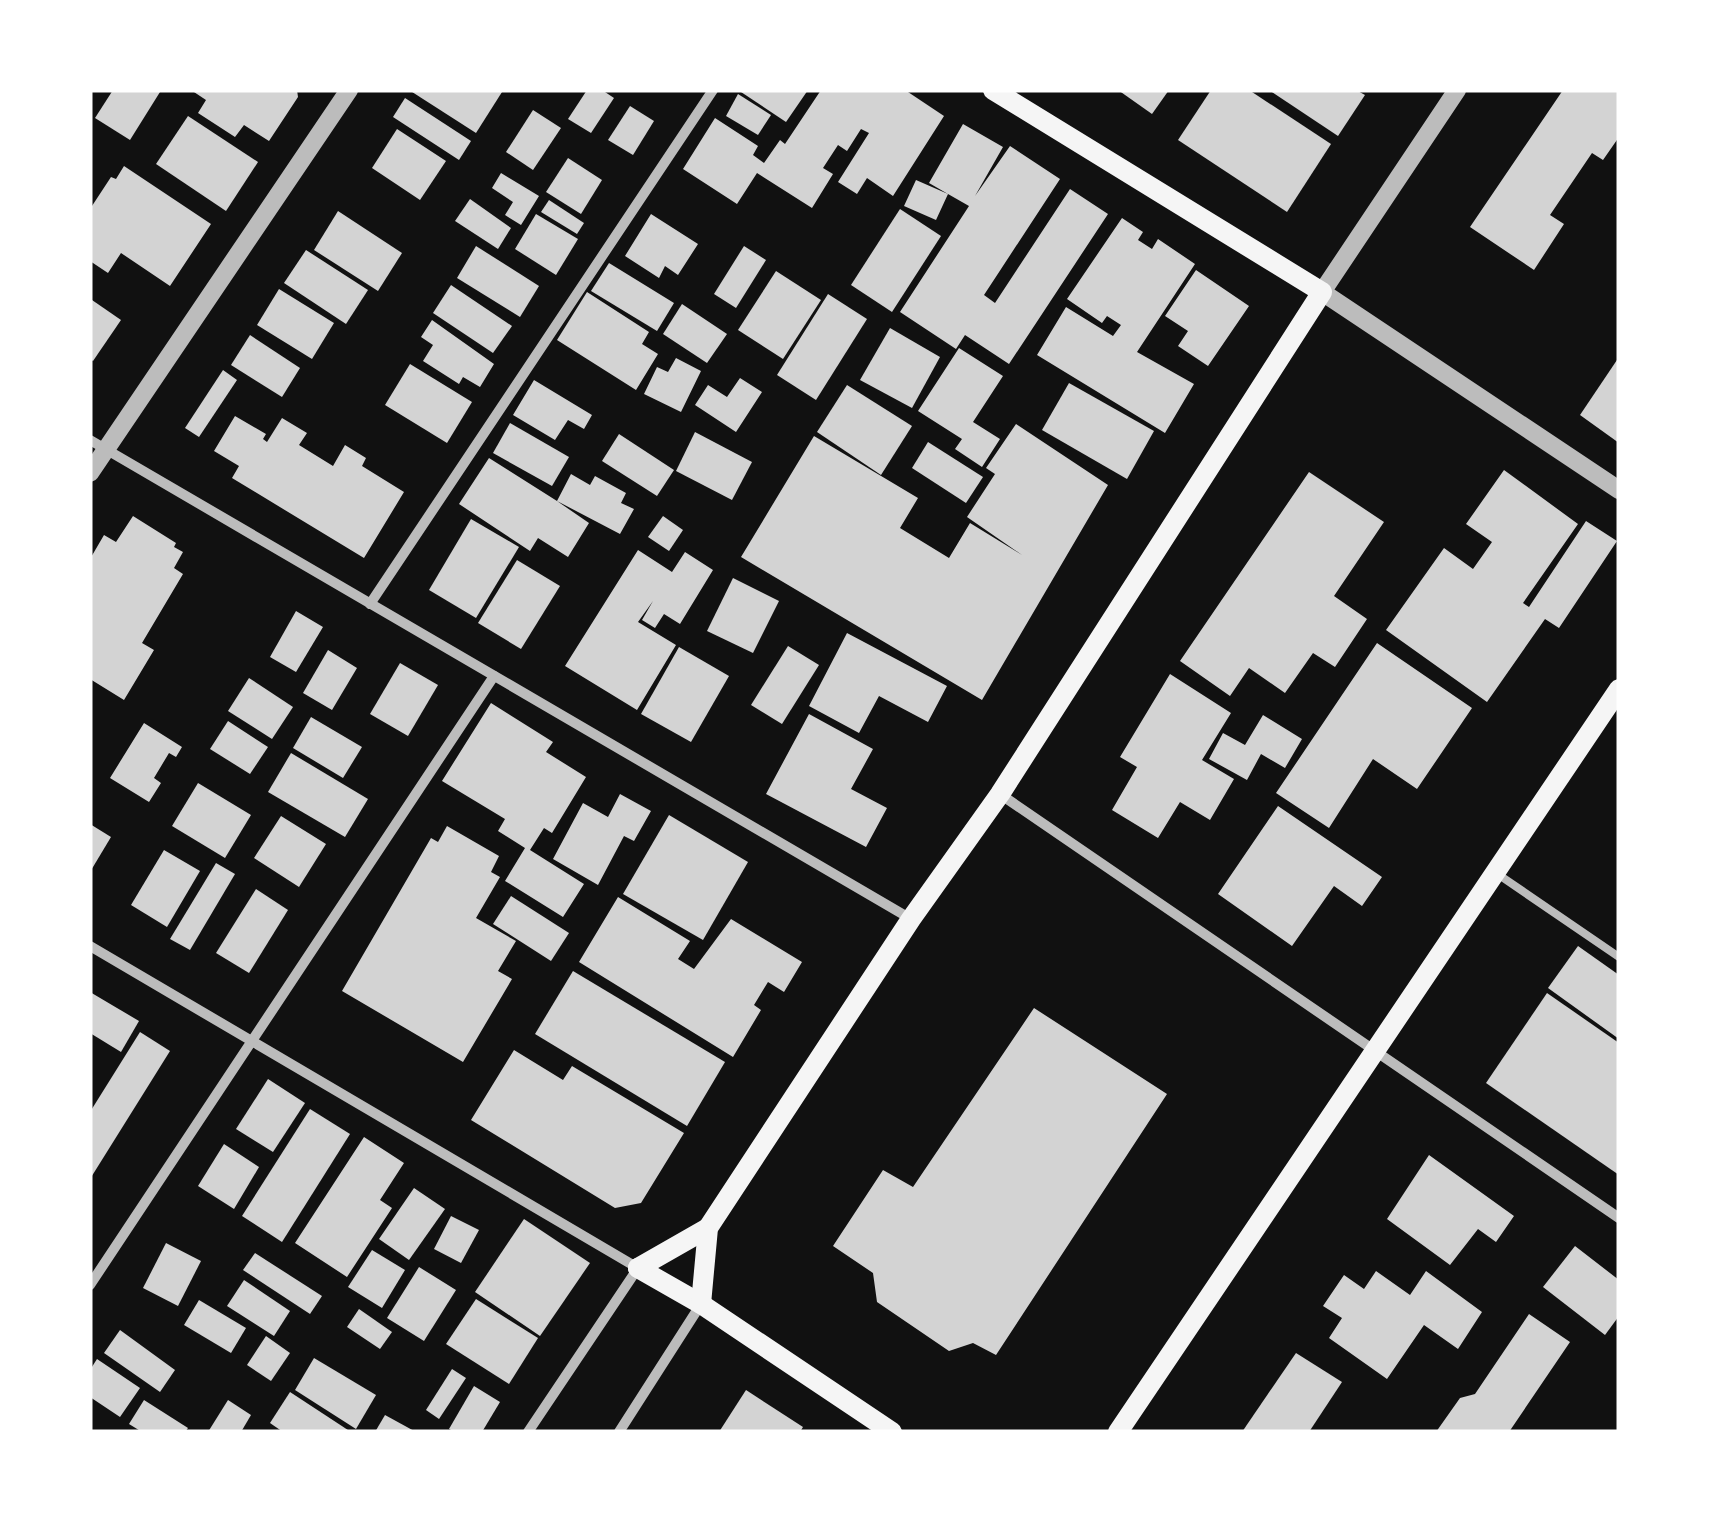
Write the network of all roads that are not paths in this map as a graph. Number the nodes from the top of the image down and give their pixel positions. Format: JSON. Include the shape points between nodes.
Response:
{"nodes":[{"id":1,"x":348,"y":90,"type":"edge"},
{"id":2,"x":713,"y":90,"type":"edge"},
{"id":3,"x":993,"y":90,"type":"edge"},
{"id":4,"x":1457,"y":90,"type":"edge"},
{"id":5,"x":1322,"y":292,"type":"junction"},
{"id":6,"x":98,"y":445,"type":"edge"},
{"id":7,"x":90,"y":473,"type":"edge"},
{"id":8,"x":1619,"y":490,"type":"edge"},
{"id":9,"x":370,"y":604,"type":"junction"},
{"id":10,"x":494,"y":676,"type":"junction"},
{"id":11,"x":1619,"y":689,"type":"edge"},
{"id":12,"x":1000,"y":794,"type":"junction"},
{"id":13,"x":1498,"y":874,"type":"junction"},
{"id":14,"x":911,"y":918,"type":"junction"},
{"id":15,"x":90,"y":946,"type":"edge"},
{"id":16,"x":1619,"y":957,"type":"edge"},
{"id":17,"x":252,"y":1041,"type":"junction"},
{"id":18,"x":1375,"y":1050,"type":"junction"},
{"id":19,"x":1619,"y":1218,"type":"edge"},
{"id":20,"x":708,"y":1228,"type":"junction"},
{"id":21,"x":638,"y":1268,"type":"junction"},
{"id":22,"x":90,"y":1285,"type":"edge"},
{"id":23,"x":700,"y":1304,"type":"junction"},
{"id":24,"x":528,"y":1432,"type":"edge"},
{"id":25,"x":619,"y":1432,"type":"edge"},
{"id":26,"x":892,"y":1432,"type":"edge"},
{"id":27,"x":1118,"y":1432,"type":"edge"}],
"edges":[{"from":1,"to":6,"type":"street"},
{"from":2,"to":9,"type":"street"},
{"from":3,"to":5,"type":"main road"},
{"from":4,"to":5,"type":"street"},
{"from":5,"to":8,"type":"street"},
{"from":5,"to":12,"type":"main road"},
{"from":6,"to":7,"type":"street"},
{"from":6,"to":9,"type":"street"},
{"from":9,"to":10,"type":"street"},
{"from":10,"to":14,"type":"street"},
{"from":10,"to":17,"type":"street"},
{"from":11,"to":13,"type":"main road"},
{"from":12,"to":14,"type":"main road"},
{"from":12,"to":18,"type":"street"},
{"from":13,"to":16,"type":"lane"},
{"from":13,"to":18,"type":"main road"},
{"from":14,"to":20,"type":"main road"},
{"from":15,"to":17,"type":"street"},
{"from":17,"to":21,"type":"street"},
{"from":17,"to":22,"type":"street"},
{"from":18,"to":19,"type":"street"},
{"from":18,"to":27,"type":"main road"},
{"from":20,"to":21,"type":"main road"},
{"from":20,"to":23,"type":"main road"},
{"from":21,"to":23,"type":"main road"},
{"from":21,"to":24,"type":"street"},
{"from":23,"to":25,"type":"street"},
{"from":23,"to":26,"type":"main road"}]}
